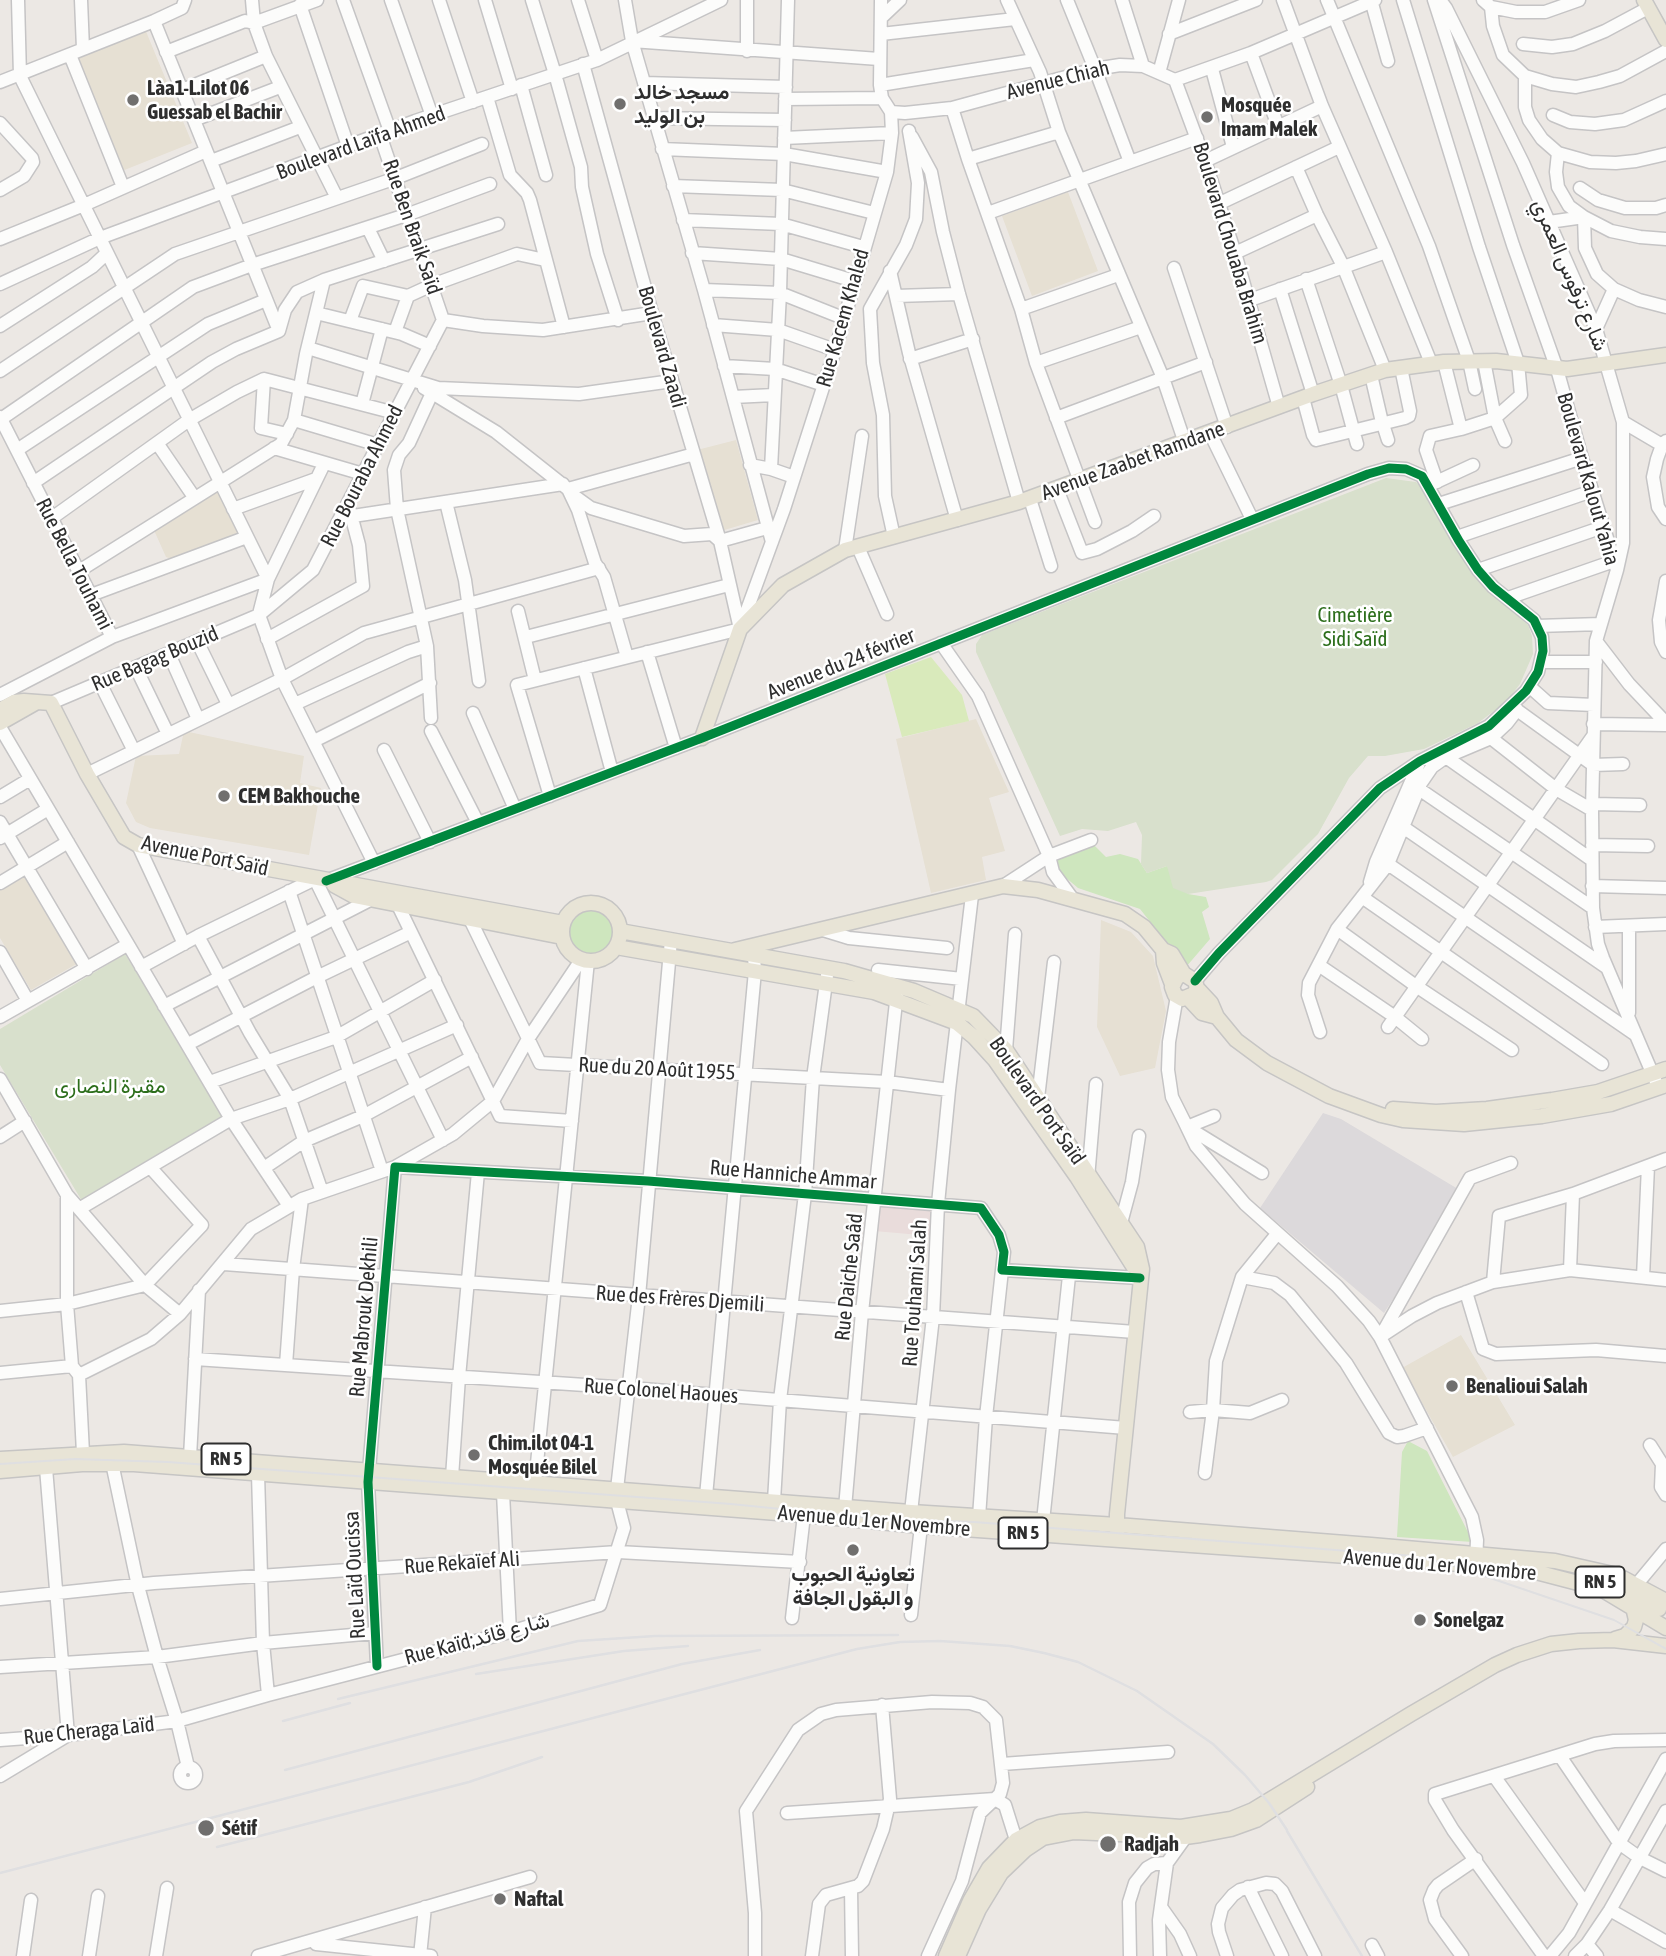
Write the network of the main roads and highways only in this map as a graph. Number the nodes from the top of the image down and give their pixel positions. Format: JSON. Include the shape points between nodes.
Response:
{"nodes":[{"id":1,"x":1646,"y":4,"type":"edge"},
{"id":2,"x":1666,"y":40,"type":"edge"},
{"id":3,"x":1666,"y":355,"type":"edge"},
{"id":4,"x":45,"y":702,"type":"junction"},
{"id":5,"x":0,"y":710,"type":"edge"},
{"id":6,"x":0,"y":725,"type":"edge"},
{"id":7,"x":702,"y":738,"type":"road end"},
{"id":8,"x":320,"y":880,"type":"junction"},
{"id":9,"x":394,"y":898,"type":"junction"},
{"id":10,"x":562,"y":930,"type":"junction"},
{"id":11,"x":620,"y":931,"type":"junction"},
{"id":12,"x":616,"y":947,"type":"junction"},
{"id":13,"x":731,"y":951,"type":"junction"},
{"id":14,"x":755,"y":963,"type":"junction"},
{"id":15,"x":958,"y":1016,"type":"junction"},
{"id":16,"x":1661,"y":1079,"type":"edge"},
{"id":17,"x":1349,"y":1104,"type":"junction"},
{"id":18,"x":1140,"y":1278,"type":"junction"},
{"id":19,"x":109,"y":1458,"type":"junction"},
{"id":20,"x":0,"y":1459,"type":"edge"},
{"id":21,"x":0,"y":1471,"type":"edge"},
{"id":22,"x":369,"y":1476,"type":"junction"},
{"id":23,"x":617,"y":1495,"type":"junction"},
{"id":24,"x":1117,"y":1532,"type":"junction"},
{"id":25,"x":1476,"y":1560,"type":"junction"},
{"id":26,"x":1580,"y":1567,"type":"junction"},
{"id":27,"x":1536,"y":1572,"type":"junction"},
{"id":28,"x":1666,"y":1601,"type":"edge"},
{"id":29,"x":1633,"y":1607,"type":"junction"},
{"id":30,"x":1666,"y":1628,"type":"edge"},
{"id":31,"x":1613,"y":1640,"type":"junction"},
{"id":32,"x":1666,"y":1646,"type":"edge"},
{"id":33,"x":1666,"y":1653,"type":"edge"},
{"id":34,"x":1021,"y":1845,"type":"junction"},
{"id":35,"x":946,"y":1956,"type":"edge"},
{"id":36,"x":958,"y":1956,"type":"edge"}],
"edges":[{"from":1,"to":2,"type":"main road"},
{"from":3,"to":7,"type":"main road","name":"Avenue Zaabet Ramdane","via":[[1557,369],[1469,361],[1378,373],[1079,482],[852,548],[783,585],[740,629]]},
{"from":4,"to":5,"type":"main road","via":[[14,702]]},
{"from":4,"to":6,"type":"main road"},
{"from":4,"to":8,"type":"main road","name":"Avenue Port Saïd","via":[[124,837],[138,845]]},
{"from":8,"to":9,"type":"main road","name":"Avenue Port Saïd"},
{"from":8,"to":9,"type":"main road","name":"Avenue Port Saïd","via":[[370,900]]},
{"from":9,"to":10,"type":"main road","name":"Avenue Port Saïd"},
{"from":10,"to":11,"type":"main road","via":[[566,916],[578,906],[594,903],[608,908]]},
{"from":10,"to":12,"type":"main road","via":[[568,951],[584,961],[604,958]]},
{"from":11,"to":12,"type":"main road"},
{"from":11,"to":13,"type":"main road"},
{"from":12,"to":14,"type":"main road","via":[[670,957]]},
{"from":13,"to":14,"type":"main road"},
{"from":13,"to":17,"type":"main road","via":[[1003,886],[1072,898],[1135,920],[1163,950],[1164,963],[1202,1013],[1217,1017],[1236,1040],[1267,1063]]},
{"from":14,"to":15,"type":"main road","via":[[827,975],[874,992],[897,993]]},
{"from":15,"to":18,"type":"main road","via":[[995,1060]]},
{"from":15,"to":18,"type":"main road","name":"Boulevard Port Saïd","via":[[973,1016],[1006,1049],[1137,1247]]},
{"from":16,"to":17,"type":"main road","via":[[1487,1109],[1436,1112]]},
{"from":16,"to":17,"type":"main road","via":[[1611,1104],[1464,1124],[1403,1120]]},
{"from":18,"to":24,"type":"main road","name":"Boulevard Port Saïd"},
{"from":19,"to":20,"type":"main road","number":"RN 5","via":[[83,1453]]},
{"from":19,"to":21,"type":"main road","number":"RN 5"},
{"from":19,"to":22,"type":"main road","name":"Avenue du 1er Novembre","number":"RN 5","via":[[258,1474]]},
{"from":19,"to":22,"type":"main road","number":"RN 5","via":[[190,1457]]},
{"from":22,"to":23,"type":"main road","name":"Avenue du 1er Novembre","number":"RN 5","via":[[503,1493]]},
{"from":22,"to":23,"type":"main road","name":"Avenue du 1er Novembre","number":"RN 5","via":[[536,1483]]},
{"from":23,"to":24,"type":"main road","name":"Avenue du 1er Novembre","number":"RN 5","via":[[921,1526]]},
{"from":23,"to":24,"type":"main road","name":"Avenue du 1er Novembre","number":"RN 5","via":[[706,1496],[1044,1521]]},
{"from":24,"to":25,"type":"main road","name":"Avenue du 1er Novembre","number":"RN 5"},
{"from":25,"to":26,"type":"main road","name":"Avenue du 1er Novembre","number":"RN 5","via":[[1555,1561]]},
{"from":25,"to":27,"type":"main road","name":"Avenue du 1er Novembre","number":"RN 5"},
{"from":26,"to":27,"type":"main road","number":"RN 5","via":[[1613,1580],[1660,1609],[1588,1578]]},
{"from":26,"to":28,"type":"main road","name":"Avenue du 1er Novembre","number":"RN 5","via":[[1617,1575]]},
{"from":27,"to":29,"type":"main road","name":"Avenue du 1er Novembre","number":"RN 5","via":[[1601,1589]]},
{"from":29,"to":30,"type":"main road","name":"Avenue du 1er Novembre","number":"RN 5"},
{"from":29,"to":31,"type":"main road","via":[[1634,1627]]},
{"from":31,"to":32,"type":"main road"},
{"from":31,"to":34,"type":"main road","via":[[1563,1642],[1517,1655],[1231,1819],[1158,1827],[1060,1822],[1040,1827]]},
{"from":33,"to":34,"type":"main road","via":[[1576,1649],[1522,1663],[1486,1680],[1256,1820],[1219,1832],[1185,1837],[1074,1832]]},
{"from":34,"to":35,"type":"main road","via":[[998,1858],[982,1878]]},
{"from":34,"to":36,"type":"main road","via":[[979,1909]]}]}
